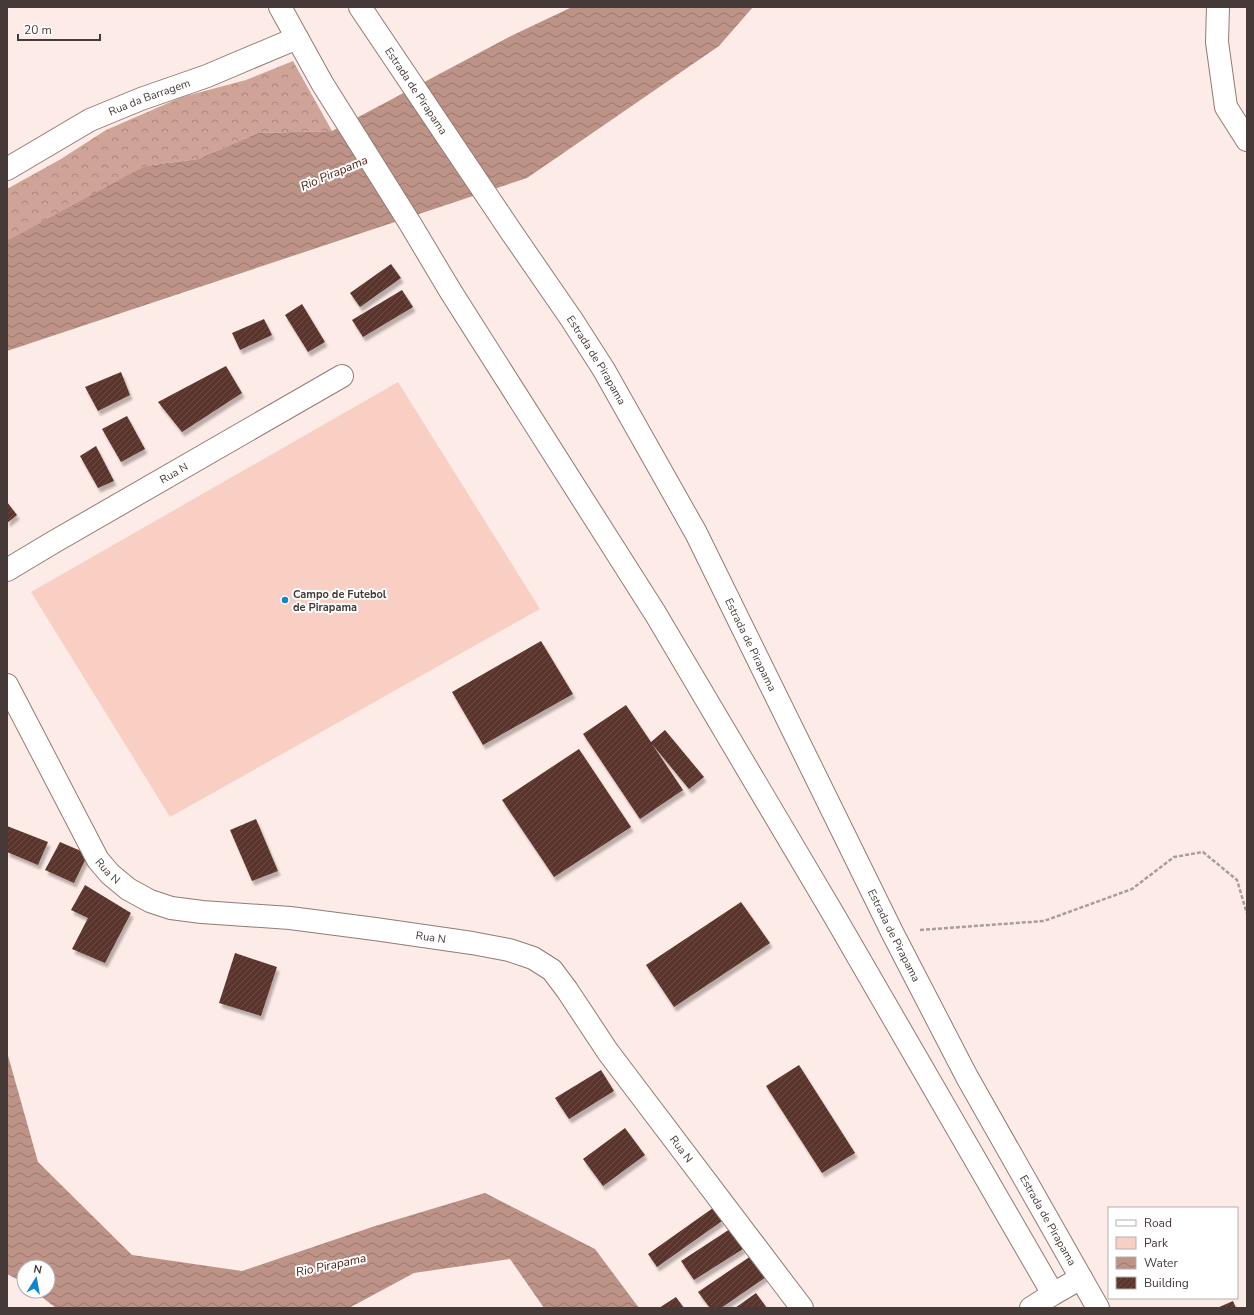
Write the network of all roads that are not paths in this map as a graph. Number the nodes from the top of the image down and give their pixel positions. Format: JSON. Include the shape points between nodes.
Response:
{"nodes":[{"id":1,"x":280,"y":7,"type":"edge"},
{"id":2,"x":1218,"y":7,"type":"edge"},
{"id":3,"x":361,"y":9,"type":"edge"},
{"id":4,"x":297,"y":38,"type":"junction"},
{"id":5,"x":1247,"y":140,"type":"edge"},
{"id":6,"x":7,"y":169,"type":"edge"},
{"id":7,"x":342,"y":376,"type":"dead end"},
{"id":8,"x":7,"y":570,"type":"edge"},
{"id":9,"x":7,"y":685,"type":"edge"},
{"id":10,"x":1081,"y":1278,"type":"junction"},
{"id":11,"x":1053,"y":1294,"type":"junction"},
{"id":12,"x":802,"y":1308,"type":"edge"},
{"id":13,"x":1031,"y":1308,"type":"edge"},
{"id":14,"x":1098,"y":1308,"type":"edge"}],
"edges":[{"from":1,"to":4,"type":"street"},
{"from":2,"to":5,"type":"street","via":[[1217,42],[1226,107]]},
{"from":3,"to":10,"type":"street","name":"Estrada de Pirapama","via":[[604,370],[696,533],[892,932],[967,1077]]},
{"from":4,"to":6,"type":"street","name":"Rua da Barragem","via":[[90,120]]},
{"from":4,"to":11,"type":"street","via":[[451,292],[655,613]]},
{"from":7,"to":8,"type":"street","name":"Rua N"},
{"from":9,"to":12,"type":"street","name":"Rua N","via":[[98,860],[128,889],[150,901],[171,908],[194,911],[290,918],[472,943],[509,950],[533,958],[552,970],[608,1052]]},
{"from":10,"to":11,"type":"street"},
{"from":10,"to":14,"type":"street","name":"Estrada de Pirapama"},
{"from":11,"to":13,"type":"street"}]}
